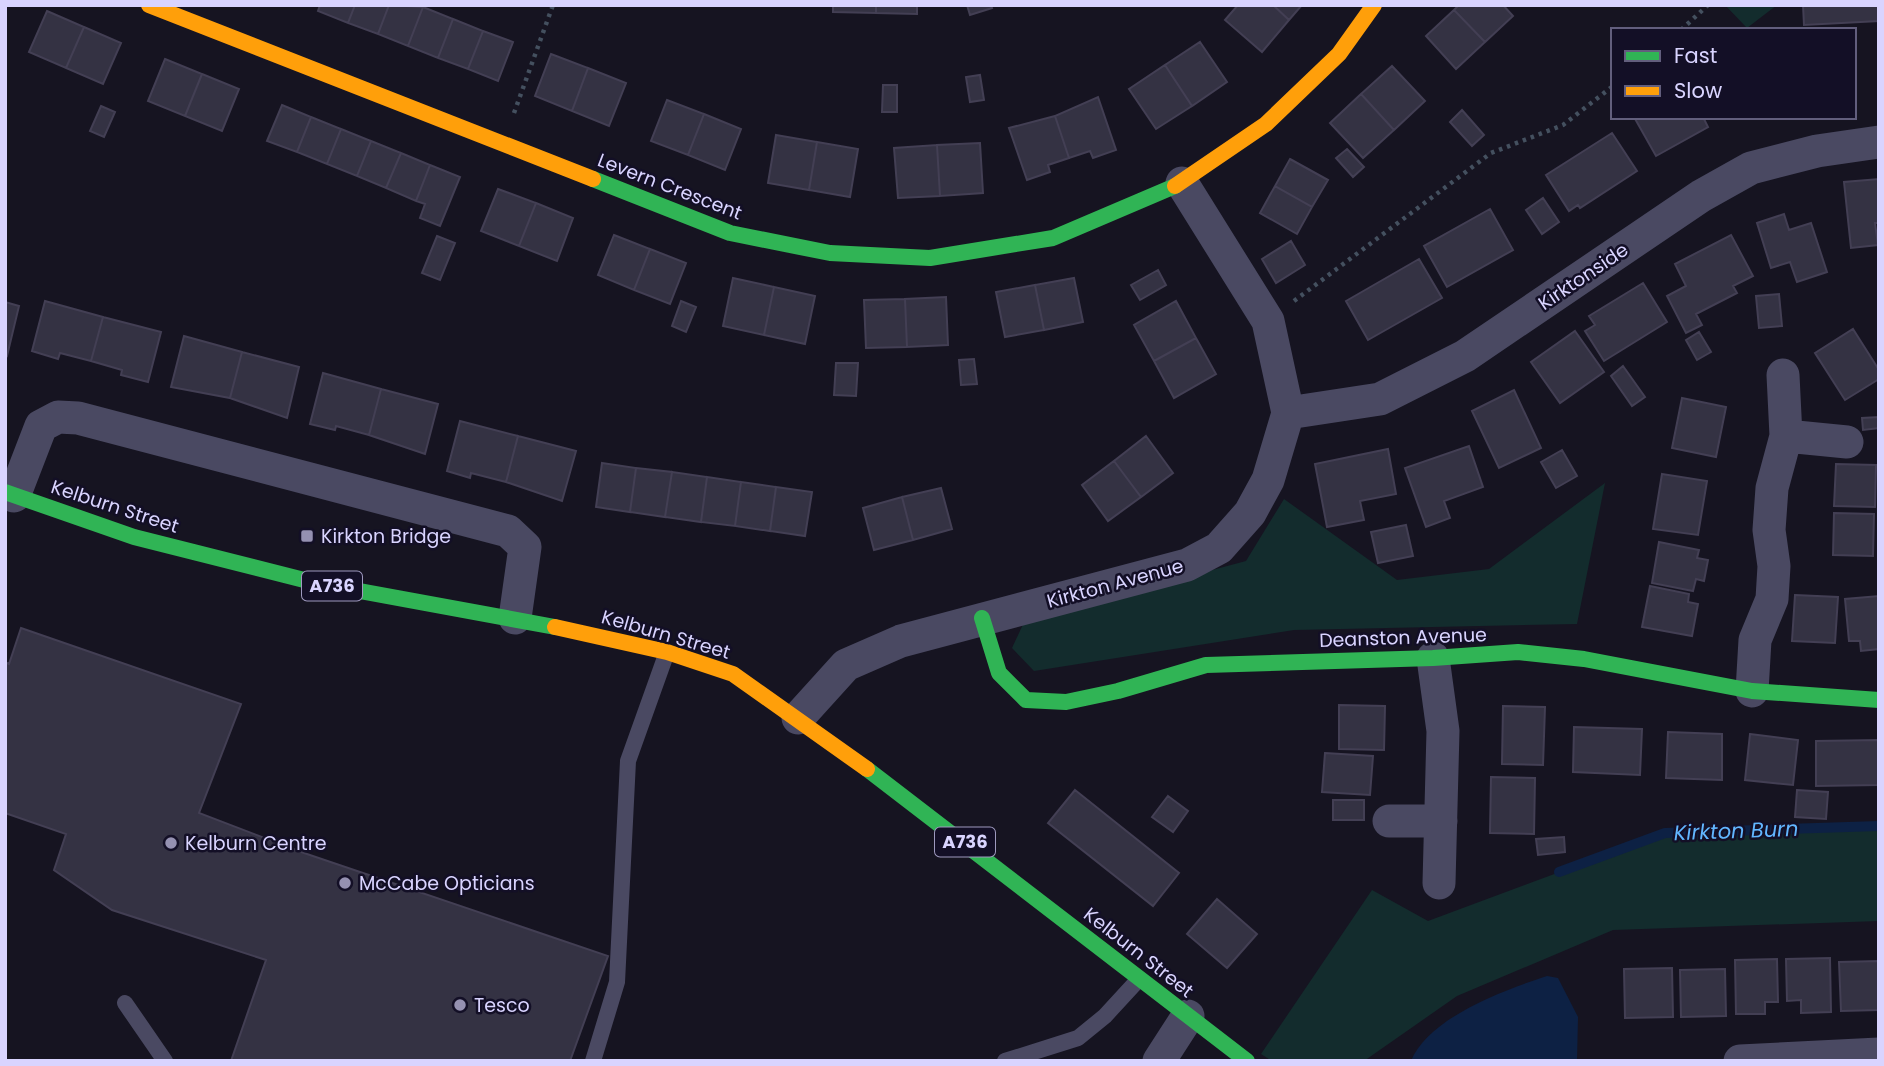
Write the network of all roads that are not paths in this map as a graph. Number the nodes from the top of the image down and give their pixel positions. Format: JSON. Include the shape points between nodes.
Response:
{"nodes":[{"id":1,"x":149,"y":5,"type":"edge"},
{"id":2,"x":1374,"y":5,"type":"edge"},
{"id":3,"x":1879,"y":142,"type":"edge"},
{"id":4,"x":1182,"y":183,"type":"junction"},
{"id":5,"x":1783,"y":375,"type":"dead end"},
{"id":6,"x":1288,"y":413,"type":"junction"},
{"id":7,"x":1786,"y":436,"type":"junction"},
{"id":8,"x":1847,"y":442,"type":"dead end"},
{"id":9,"x":10,"y":494,"type":"edge"},
{"id":10,"x":515,"y":618,"type":"junction"},
{"id":11,"x":982,"y":618,"type":"junction"},
{"id":12,"x":667,"y":652,"type":"junction"},
{"id":13,"x":1433,"y":658,"type":"junction"},
{"id":14,"x":1752,"y":691,"type":"junction"},
{"id":15,"x":1879,"y":700,"type":"edge"},
{"id":16,"x":798,"y":718,"type":"junction"},
{"id":17,"x":1389,"y":821,"type":"dead end"},
{"id":18,"x":1441,"y":821,"type":"junction"},
{"id":19,"x":1439,"y":883,"type":"dead end"},
{"id":20,"x":1139,"y":979,"type":"junction"},
{"id":21,"x":125,"y":1003,"type":"dead end"},
{"id":22,"x":1188,"y":1016,"type":"junction"},
{"id":23,"x":1879,"y":1054,"type":"edge"},
{"id":24,"x":165,"y":1061,"type":"edge"},
{"id":25,"x":593,"y":1061,"type":"edge"},
{"id":26,"x":1005,"y":1061,"type":"edge"},
{"id":27,"x":1159,"y":1061,"type":"edge"},
{"id":28,"x":1247,"y":1061,"type":"edge"},
{"id":29,"x":1740,"y":1061,"type":"edge"}],
"edges":[{"from":1,"to":4,"type":"street","name":"Levern Crescent","via":[[730,233],[830,253],[930,258],[1054,239]]},
{"from":2,"to":4,"type":"street","name":"Levern Crescent","via":[[1339,54],[1266,124]]},
{"from":3,"to":6,"type":"street","name":"Kirktonside","via":[[1817,151],[1751,168],[1701,196],[1465,356],[1380,399]]},
{"from":4,"to":6,"type":"street","name":"Kirkton Avenue","via":[[1268,321]]},
{"from":5,"to":7,"type":"street"},
{"from":6,"to":11,"type":"street","name":"Kirkton Avenue","via":[[1268,480],[1250,513],[1219,548],[1187,565]]},
{"from":7,"to":8,"type":"street"},
{"from":7,"to":14,"type":"street","via":[[1772,488],[1772,599],[1755,640]]},
{"from":9,"to":10,"type":"street","name":"Kelburn Street","number":"A736","via":[[134,537],[304,580]]},
{"from":9,"to":10,"type":"street","via":[[41,426],[58,417],[78,418],[508,531],[525,547]]},
{"from":10,"to":12,"type":"street","name":"Kelburn Street","number":"A736"},
{"from":11,"to":13,"type":"street","name":"Deanston Avenue","via":[[999,673],[1026,700],[1066,702],[1206,665]]},
{"from":11,"to":16,"type":"street","name":"Kirkton Avenue","via":[[901,641],[846,665]]},
{"from":12,"to":16,"type":"street","name":"Kelburn Street","number":"A736","via":[[733,674]]},
{"from":12,"to":25,"type":"lane","via":[[628,761],[617,982]]},
{"from":13,"to":14,"type":"street","name":"Deanston Avenue","via":[[1518,652],[1584,659]]},
{"from":13,"to":18,"type":"street","via":[[1443,731]]},
{"from":14,"to":15,"type":"street","name":"Deanston Avenue"},
{"from":16,"to":20,"type":"street","name":"Kelburn Street","number":"A736"},
{"from":17,"to":18,"type":"street"},
{"from":18,"to":19,"type":"street"},
{"from":20,"to":22,"type":"street","name":"Kelburn Street","number":"A736"},
{"from":20,"to":26,"type":"lane","via":[[1078,1038]]},
{"from":21,"to":24,"type":"lane"},
{"from":22,"to":27,"type":"street"},
{"from":22,"to":28,"type":"street","name":"Kelburn Street","number":"A736"},
{"from":23,"to":29,"type":"street"}]}
